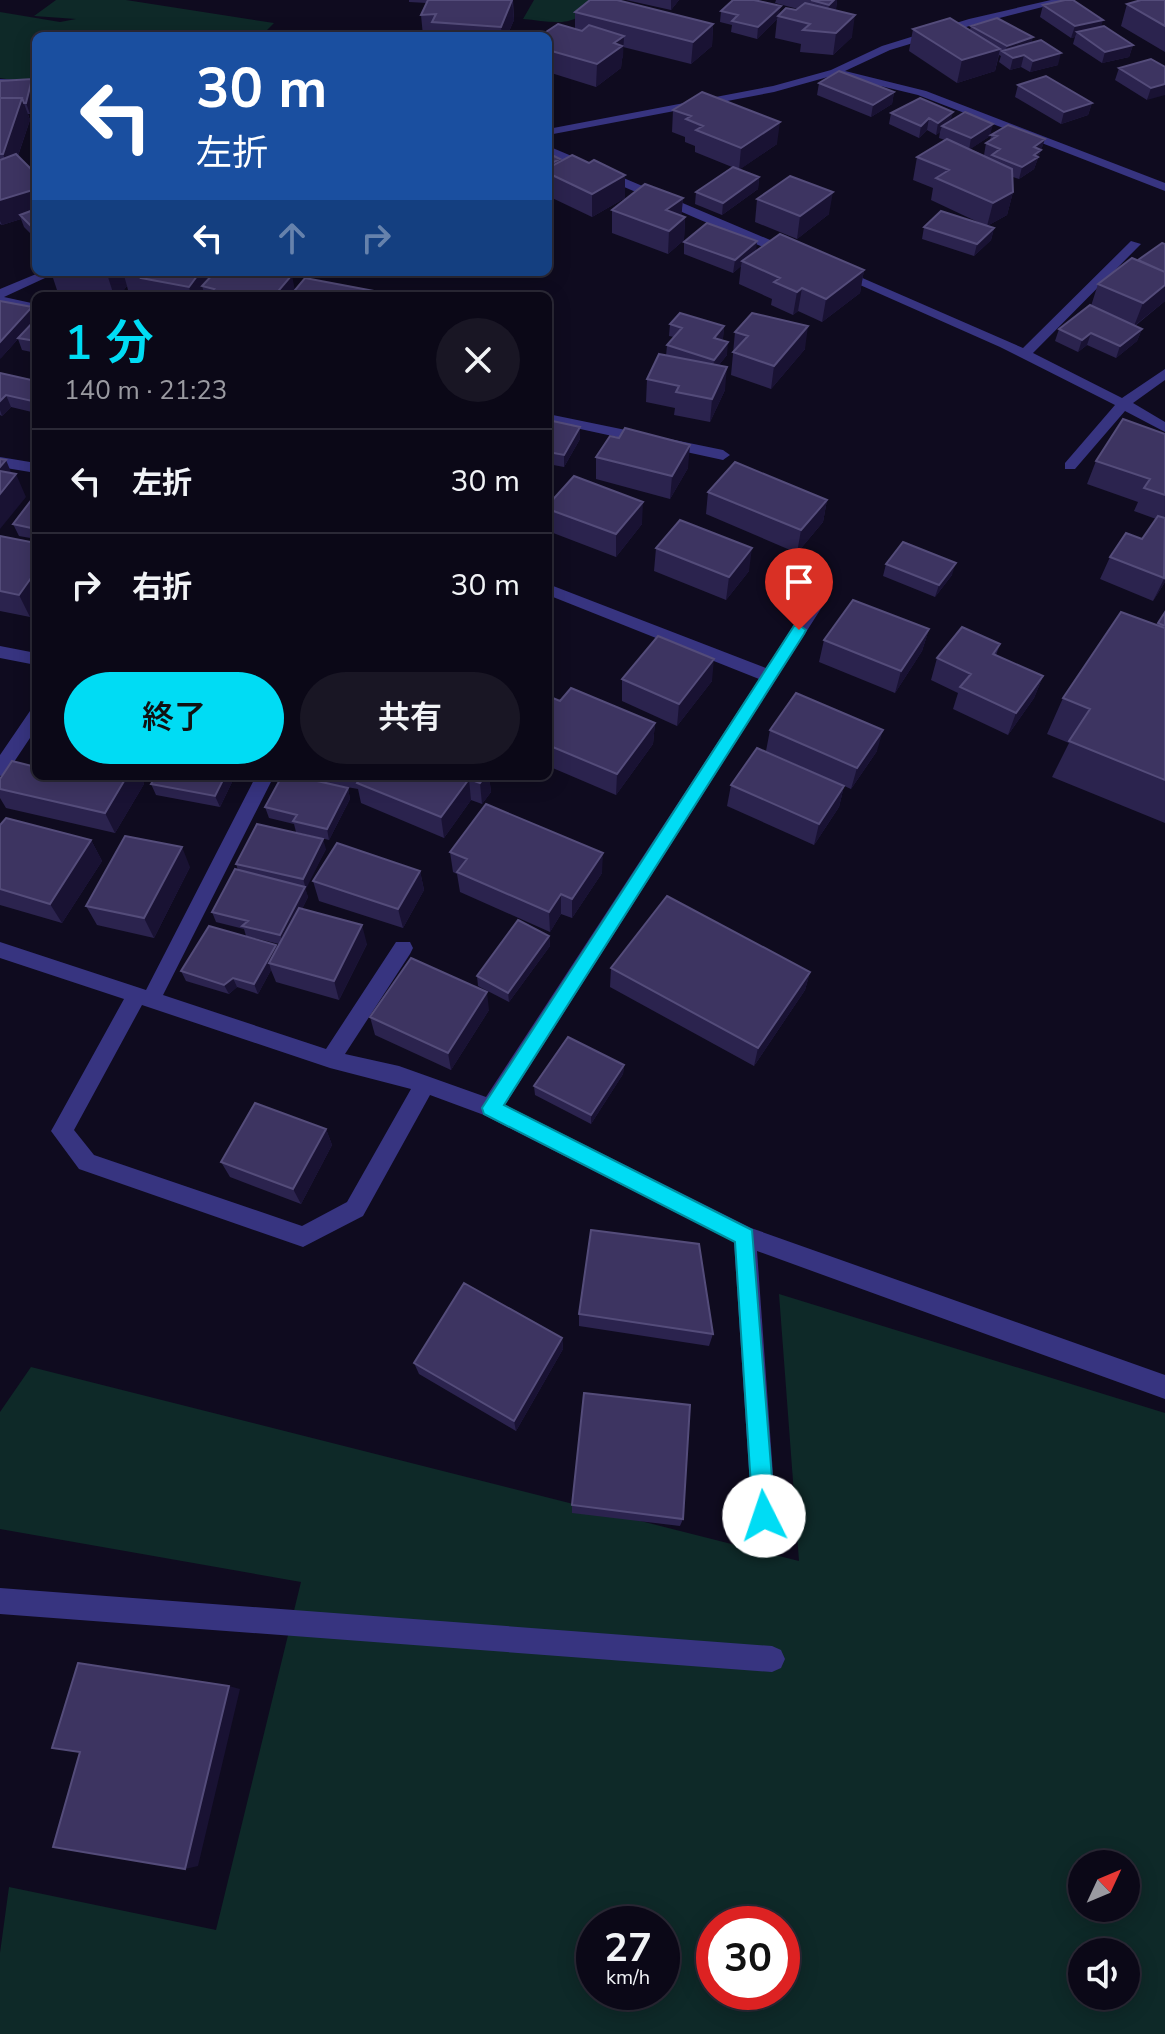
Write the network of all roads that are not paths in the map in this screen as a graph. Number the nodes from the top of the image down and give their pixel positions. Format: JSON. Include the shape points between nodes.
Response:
{"nodes":[{"id":1,"x":1065,"y":0,"type":"edge"},
{"id":2,"x":835,"y":72,"type":"junction"},
{"id":3,"x":4,"y":81,"type":"edge"},
{"id":4,"x":32,"y":84,"type":"edge"},
{"id":5,"x":552,"y":131,"type":"edge"},
{"id":6,"x":552,"y":152,"type":"edge"},
{"id":7,"x":1165,"y":187,"type":"edge"},
{"id":8,"x":1135,"y":244,"type":"dead end"},
{"id":9,"x":802,"y":259,"type":"edge"},
{"id":10,"x":831,"y":270,"type":"edge"},
{"id":11,"x":43,"y":276,"type":"edge"},
{"id":12,"x":0,"y":294,"type":"edge"},
{"id":13,"x":0,"y":300,"type":"edge"},
{"id":14,"x":32,"y":307,"type":"edge"},
{"id":15,"x":1025,"y":353,"type":"junction"},
{"id":16,"x":1165,"y":373,"type":"edge"},
{"id":17,"x":1124,"y":403,"type":"junction"},
{"id":18,"x":552,"y":419,"type":"edge"},
{"id":19,"x":1165,"y":428,"type":"edge"},
{"id":20,"x":723,"y":455,"type":"dead end"},
{"id":21,"x":0,"y":462,"type":"edge"},
{"id":22,"x":1070,"y":466,"type":"dead end"},
{"id":23,"x":32,"y":467,"type":"edge"},
{"id":24,"x":552,"y":591,"type":"edge"},
{"id":25,"x":814,"y":607,"type":"dead end"},
{"id":26,"x":0,"y":652,"type":"edge"},
{"id":27,"x":32,"y":658,"type":"edge"},
{"id":28,"x":769,"y":676,"type":"junction"},
{"id":29,"x":32,"y":721,"type":"edge"},
{"id":30,"x":0,"y":769,"type":"edge"},
{"id":31,"x":263,"y":780,"type":"edge"},
{"id":32,"x":403,"y":948,"type":"dead end"},
{"id":33,"x":0,"y":950,"type":"edge"},
{"id":34,"x":144,"y":997,"type":"junction"},
{"id":35,"x":330,"y":1059,"type":"junction"},
{"id":36,"x":425,"y":1084,"type":"junction"},
{"id":37,"x":491,"y":1108,"type":"junction"},
{"id":38,"x":745,"y":1236,"type":"junction"},
{"id":39,"x":1165,"y":1387,"type":"edge"},
{"id":40,"x":764,"y":1516,"type":"dead end"},
{"id":41,"x":0,"y":1601,"type":"edge"},
{"id":42,"x":772,"y":1659,"type":"dead end"}],
"edges":[{"from":1,"to":2,"type":"street","via":[[886,48]]},
{"from":2,"to":5,"type":"street","via":[[774,89]]},
{"from":2,"to":7,"type":"street","via":[[922,93]]},
{"from":3,"to":4,"type":"street"},
{"from":6,"to":9,"type":"street"},
{"from":8,"to":15,"type":"street"},
{"from":10,"to":15,"type":"street"},
{"from":11,"to":12,"type":"street"},
{"from":13,"to":14,"type":"street"},
{"from":15,"to":17,"type":"street"},
{"from":16,"to":17,"type":"street"},
{"from":17,"to":19,"type":"street"},
{"from":17,"to":22,"type":"street"},
{"from":18,"to":20,"type":"street"},
{"from":21,"to":23,"type":"street"},
{"from":24,"to":28,"type":"street"},
{"from":25,"to":28,"type":"street"},
{"from":26,"to":27,"type":"street"},
{"from":28,"to":37,"type":"street"},
{"from":29,"to":30,"type":"street"},
{"from":31,"to":34,"type":"street"},
{"from":32,"to":35,"type":"street"},
{"from":33,"to":34,"type":"street"},
{"from":34,"to":35,"type":"street"},
{"from":34,"to":36,"type":"street","via":[[62,1131],[87,1162],[303,1237],[355,1209]]},
{"from":35,"to":36,"type":"street"},
{"from":36,"to":37,"type":"street"},
{"from":37,"to":38,"type":"street"},
{"from":38,"to":39,"type":"street"},
{"from":38,"to":40,"type":"street"},
{"from":41,"to":42,"type":"street"}]}
